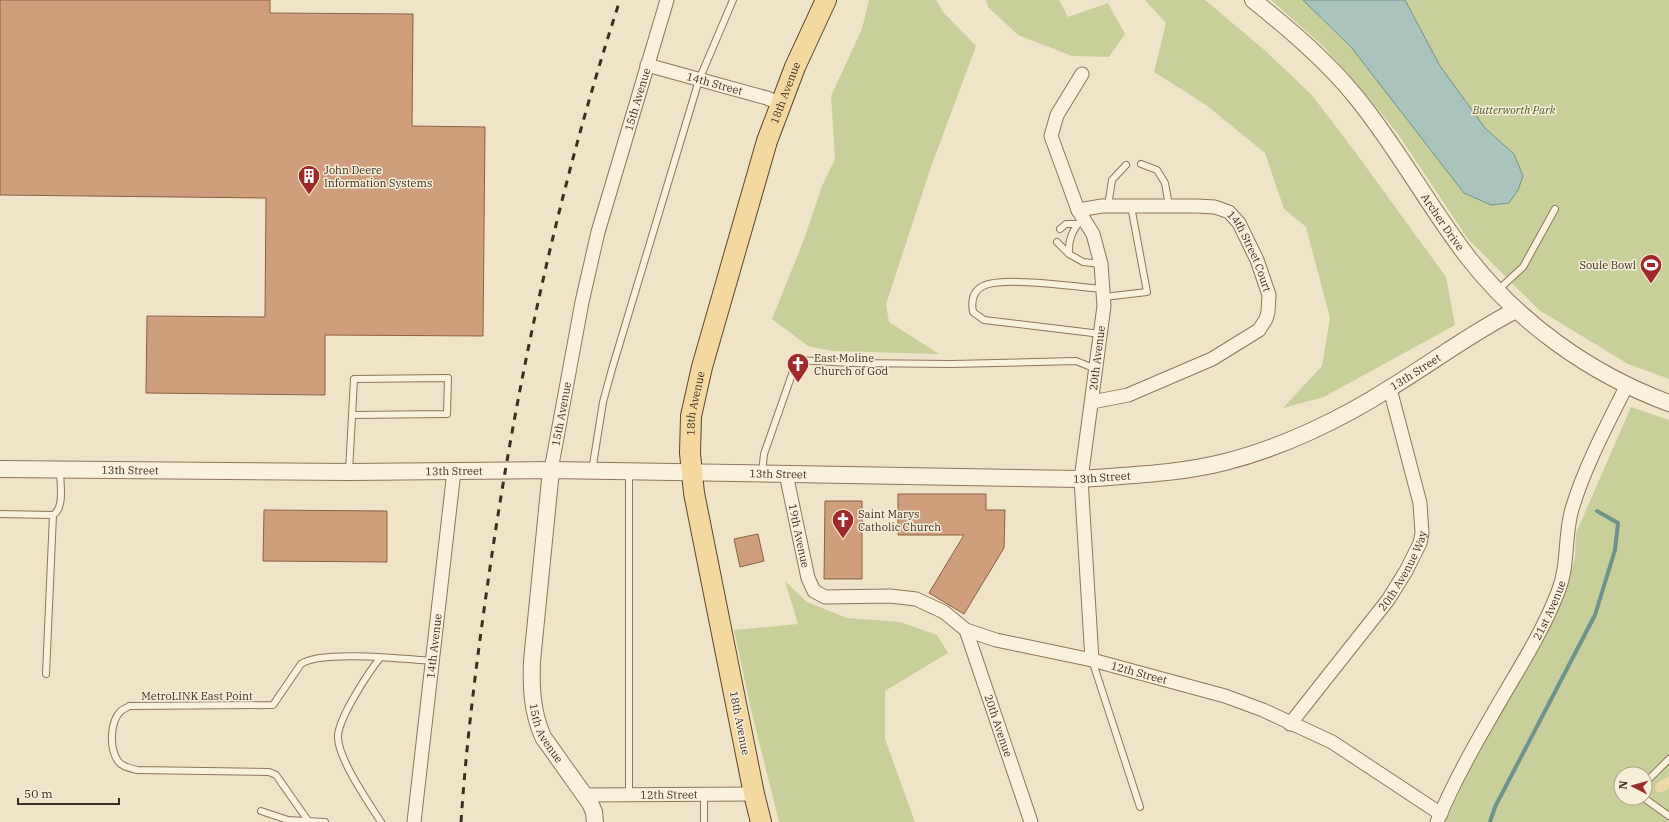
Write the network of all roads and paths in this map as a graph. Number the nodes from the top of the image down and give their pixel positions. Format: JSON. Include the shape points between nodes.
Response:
{"nodes":[{"id":1,"x":667,"y":0,"type":"edge"},
{"id":2,"x":733,"y":0,"type":"edge"},
{"id":3,"x":826,"y":0,"type":"edge"},
{"id":4,"x":1253,"y":0,"type":"edge"},
{"id":5,"x":647,"y":65,"type":"junction"},
{"id":6,"x":1082,"y":74,"type":"dead end"},
{"id":7,"x":699,"y":80,"type":"junction"},
{"id":8,"x":781,"y":104,"type":"junction"},
{"id":9,"x":1141,"y":164,"type":"dead end"},
{"id":10,"x":1126,"y":165,"type":"dead end"},
{"id":11,"x":1108,"y":206,"type":"junction"},
{"id":12,"x":1131,"y":206,"type":"junction"},
{"id":13,"x":1169,"y":206,"type":"junction"},
{"id":14,"x":1556,"y":209,"type":"dead end"},
{"id":15,"x":1080,"y":217,"type":"junction"},
{"id":16,"x":1060,"y":229,"type":"dead end"},
{"id":17,"x":1057,"y":242,"type":"dead end"},
{"id":18,"x":1069,"y":254,"type":"junction"},
{"id":19,"x":1101,"y":264,"type":"junction"},
{"id":20,"x":1497,"y":291,"type":"junction"},
{"id":21,"x":1104,"y":293,"type":"junction"},
{"id":22,"x":1516,"y":310,"type":"junction"},
{"id":23,"x":1101,"y":334,"type":"junction"},
{"id":24,"x":1096,"y":369,"type":"junction"},
{"id":25,"x":1627,"y":385,"type":"junction"},
{"id":26,"x":1390,"y":389,"type":"junction"},
{"id":27,"x":1092,"y":402,"type":"junction"},
{"id":28,"x":1669,"y":403,"type":"edge"},
{"id":29,"x":352,"y":415,"type":"junction"},
{"id":30,"x":0,"y":469,"type":"edge"},
{"id":31,"x":60,"y":470,"type":"junction"},
{"id":32,"x":454,"y":470,"type":"junction"},
{"id":33,"x":551,"y":470,"type":"junction"},
{"id":34,"x":592,"y":471,"type":"junction"},
{"id":35,"x":629,"y":471,"type":"junction"},
{"id":36,"x":692,"y":471,"type":"junction"},
{"id":37,"x":349,"y":472,"type":"junction"},
{"id":38,"x":762,"y":473,"type":"junction"},
{"id":39,"x":786,"y":474,"type":"junction"},
{"id":40,"x":1081,"y":479,"type":"junction"},
{"id":41,"x":0,"y":514,"type":"edge"},
{"id":42,"x":53,"y":515,"type":"junction"},
{"id":43,"x":819,"y":594,"type":"joint"},
{"id":44,"x":966,"y":630,"type":"junction"},
{"id":45,"x":380,"y":658,"type":"junction"},
{"id":46,"x":432,"y":660,"type":"junction"},
{"id":47,"x":1092,"y":660,"type":"junction"},
{"id":48,"x":46,"y":674,"type":"dead end"},
{"id":49,"x":1290,"y":724,"type":"junction"},
{"id":50,"x":1669,"y":759,"type":"edge"},
{"id":51,"x":1653,"y":775,"type":"edge"},
{"id":52,"x":704,"y":794,"type":"junction"},
{"id":53,"x":754,"y":794,"type":"junction"},
{"id":54,"x":629,"y":795,"type":"junction"},
{"id":55,"x":584,"y":796,"type":"junction"},
{"id":56,"x":1653,"y":804,"type":"edge"},
{"id":57,"x":1140,"y":807,"type":"dead end"},
{"id":58,"x":261,"y":811,"type":"dead end"},
{"id":59,"x":1669,"y":816,"type":"edge"},
{"id":60,"x":1439,"y":818,"type":"edge"},
{"id":61,"x":309,"y":822,"type":"edge"},
{"id":62,"x":325,"y":822,"type":"edge"},
{"id":63,"x":381,"y":822,"type":"edge"},
{"id":64,"x":414,"y":822,"type":"edge"},
{"id":65,"x":595,"y":822,"type":"edge"},
{"id":66,"x":704,"y":822,"type":"edge"},
{"id":67,"x":761,"y":822,"type":"edge"},
{"id":68,"x":1032,"y":822,"type":"edge"}],
"edges":[{"from":1,"to":5,"type":"street","name":"15th Avenue"},
{"from":2,"to":7,"type":"lane"},
{"from":3,"to":8,"type":"main road","name":"18th Avenue"},
{"from":4,"to":20,"type":"street","name":"Archer Drive","via":[[1274,17],[1355,96],[1467,256]]},
{"from":5,"to":7,"type":"street","name":"14th Street"},
{"from":5,"to":33,"type":"street","name":"15th Avenue","via":[[598,232],[582,302]]},
{"from":6,"to":15,"type":"street","name":"20th Avenue","via":[[1057,115],[1051,136]]},
{"from":7,"to":8,"type":"street","name":"14th Street"},
{"from":7,"to":34,"type":"lane","via":[[612,369],[603,402]]},
{"from":8,"to":36,"type":"main road","name":"18th Avenue","via":[[767,141],[696,388],[691,416]]},
{"from":9,"to":13,"type":"lane","via":[[1157,170],[1165,183]]},
{"from":10,"to":11,"type":"lane","via":[[1112,180]]},
{"from":11,"to":12,"type":"street","name":"14th Street Court"},
{"from":11,"to":15,"type":"street","name":"14th Street Court"},
{"from":12,"to":13,"type":"street","name":"14th Street Court"},
{"from":12,"to":21,"type":"lane","via":[[1147,292]]},
{"from":13,"to":27,"type":"street","name":"14th Street Court","via":[[1215,207],[1229,212],[1239,223],[1264,276],[1269,295],[1266,319],[1259,330],[1212,359],[1128,395]]},
{"from":14,"to":20,"type":"lane","via":[[1523,267]]},
{"from":15,"to":16,"type":"lane"},
{"from":15,"to":18,"type":"lane","via":[[1068,244]]},
{"from":15,"to":19,"type":"street","name":"20th Avenue","via":[[1093,234]]},
{"from":17,"to":18,"type":"lane"},
{"from":18,"to":19,"type":"lane","via":[[1083,262]]},
{"from":19,"to":21,"type":"street","name":"20th Avenue"},
{"from":20,"to":22,"type":"street","name":"Archer Drive"},
{"from":21,"to":23,"type":"street","name":"20th Avenue"},
{"from":21,"to":23,"type":"lane","via":[[1015,282],[995,282],[982,286],[972,298],[973,312],[984,320]]},
{"from":22,"to":25,"type":"street","name":"Archer Drive","via":[[1579,358]]},
{"from":22,"to":26,"type":"street","name":"13th Street","via":[[1478,330]]},
{"from":23,"to":24,"type":"street","name":"20th Avenue"},
{"from":24,"to":27,"type":"street","name":"20th Avenue"},
{"from":24,"to":38,"type":"lane","via":[[1076,361],[952,364],[797,360],[764,454]]},
{"from":25,"to":28,"type":"street","name":"Archer Drive"},
{"from":25,"to":60,"type":"street","name":"21st Avenue","via":[[1601,438],[1572,510],[1565,568],[1558,591],[1516,675],[1473,748]]},
{"from":26,"to":40,"type":"street","name":"13th Street","via":[[1301,434],[1267,449],[1226,462],[1163,473]]},
{"from":26,"to":49,"type":"street","name":"20th Avenue Way","via":[[1420,503],[1420,543],[1388,600]]},
{"from":27,"to":40,"type":"street","name":"20th Avenue"},
{"from":29,"to":29,"type":"lane","via":[[354,380],[448,378],[447,414]]},
{"from":29,"to":37,"type":"lane"},
{"from":30,"to":31,"type":"street","name":"13th Street"},
{"from":31,"to":37,"type":"street","name":"13th Street"},
{"from":31,"to":42,"type":"lane","via":[[60,506],[58,512]]},
{"from":32,"to":33,"type":"street","name":"13th Street"},
{"from":32,"to":37,"type":"street","name":"13th Street"},
{"from":32,"to":46,"type":"street","name":"14th Avenue"},
{"from":33,"to":34,"type":"street","name":"13th Street"},
{"from":33,"to":55,"type":"street","name":"15th Avenue","via":[[531,693],[543,738]]},
{"from":34,"to":35,"type":"street","name":"13th Street"},
{"from":35,"to":36,"type":"street","name":"13th Street"},
{"from":35,"to":54,"type":"lane"},
{"from":36,"to":38,"type":"street","name":"13th Street"},
{"from":36,"to":53,"type":"main road","name":"18th Avenue","via":[[694,493]]},
{"from":38,"to":39,"type":"street","name":"13th Street"},
{"from":39,"to":40,"type":"street","name":"13th Street"},
{"from":39,"to":43,"type":"street","name":"19th Avenue","via":[[808,578],[814,591]]},
{"from":40,"to":47,"type":"street","name":"20th Avenue"},
{"from":41,"to":42,"type":"lane"},
{"from":42,"to":48,"type":"lane"},
{"from":43,"to":44,"type":"street","name":"12th Street","via":[[836,598],[890,596],[916,599],[944,612]]},
{"from":44,"to":47,"type":"street","name":"12th Street","via":[[996,640]]},
{"from":44,"to":68,"type":"street","name":"20th Avenue"},
{"from":45,"to":46,"type":"lane"},
{"from":45,"to":61,"type":"lane","name":"MetroLINK East Point","via":[[338,657],[308,660],[301,664],[273,704],[130,706],[121,711],[114,722],[114,753],[118,762],[126,767],[137,770],[276,774]]},
{"from":45,"to":63,"type":"lane","via":[[342,722],[338,735],[339,745],[350,770]]},
{"from":46,"to":64,"type":"street","name":"14th Avenue"},
{"from":47,"to":49,"type":"street","name":"12th Street","via":[[1225,696]]},
{"from":47,"to":57,"type":"lane"},
{"from":49,"to":60,"type":"street","name":"12th Street","via":[[1332,742]]},
{"from":50,"to":51,"type":"lane"},
{"from":52,"to":53,"type":"street","name":"12th Street"},
{"from":52,"to":54,"type":"street","name":"12th Street"},
{"from":52,"to":66,"type":"lane"},
{"from":53,"to":67,"type":"main road","name":"18th Avenue"},
{"from":54,"to":55,"type":"street","name":"12th Street"},
{"from":55,"to":65,"type":"street","name":"15th Avenue","via":[[594,812]]},
{"from":56,"to":59,"type":"lane"},
{"from":58,"to":61,"type":"lane","via":[[288,820]]},
{"from":61,"to":62,"type":"lane"}]}
